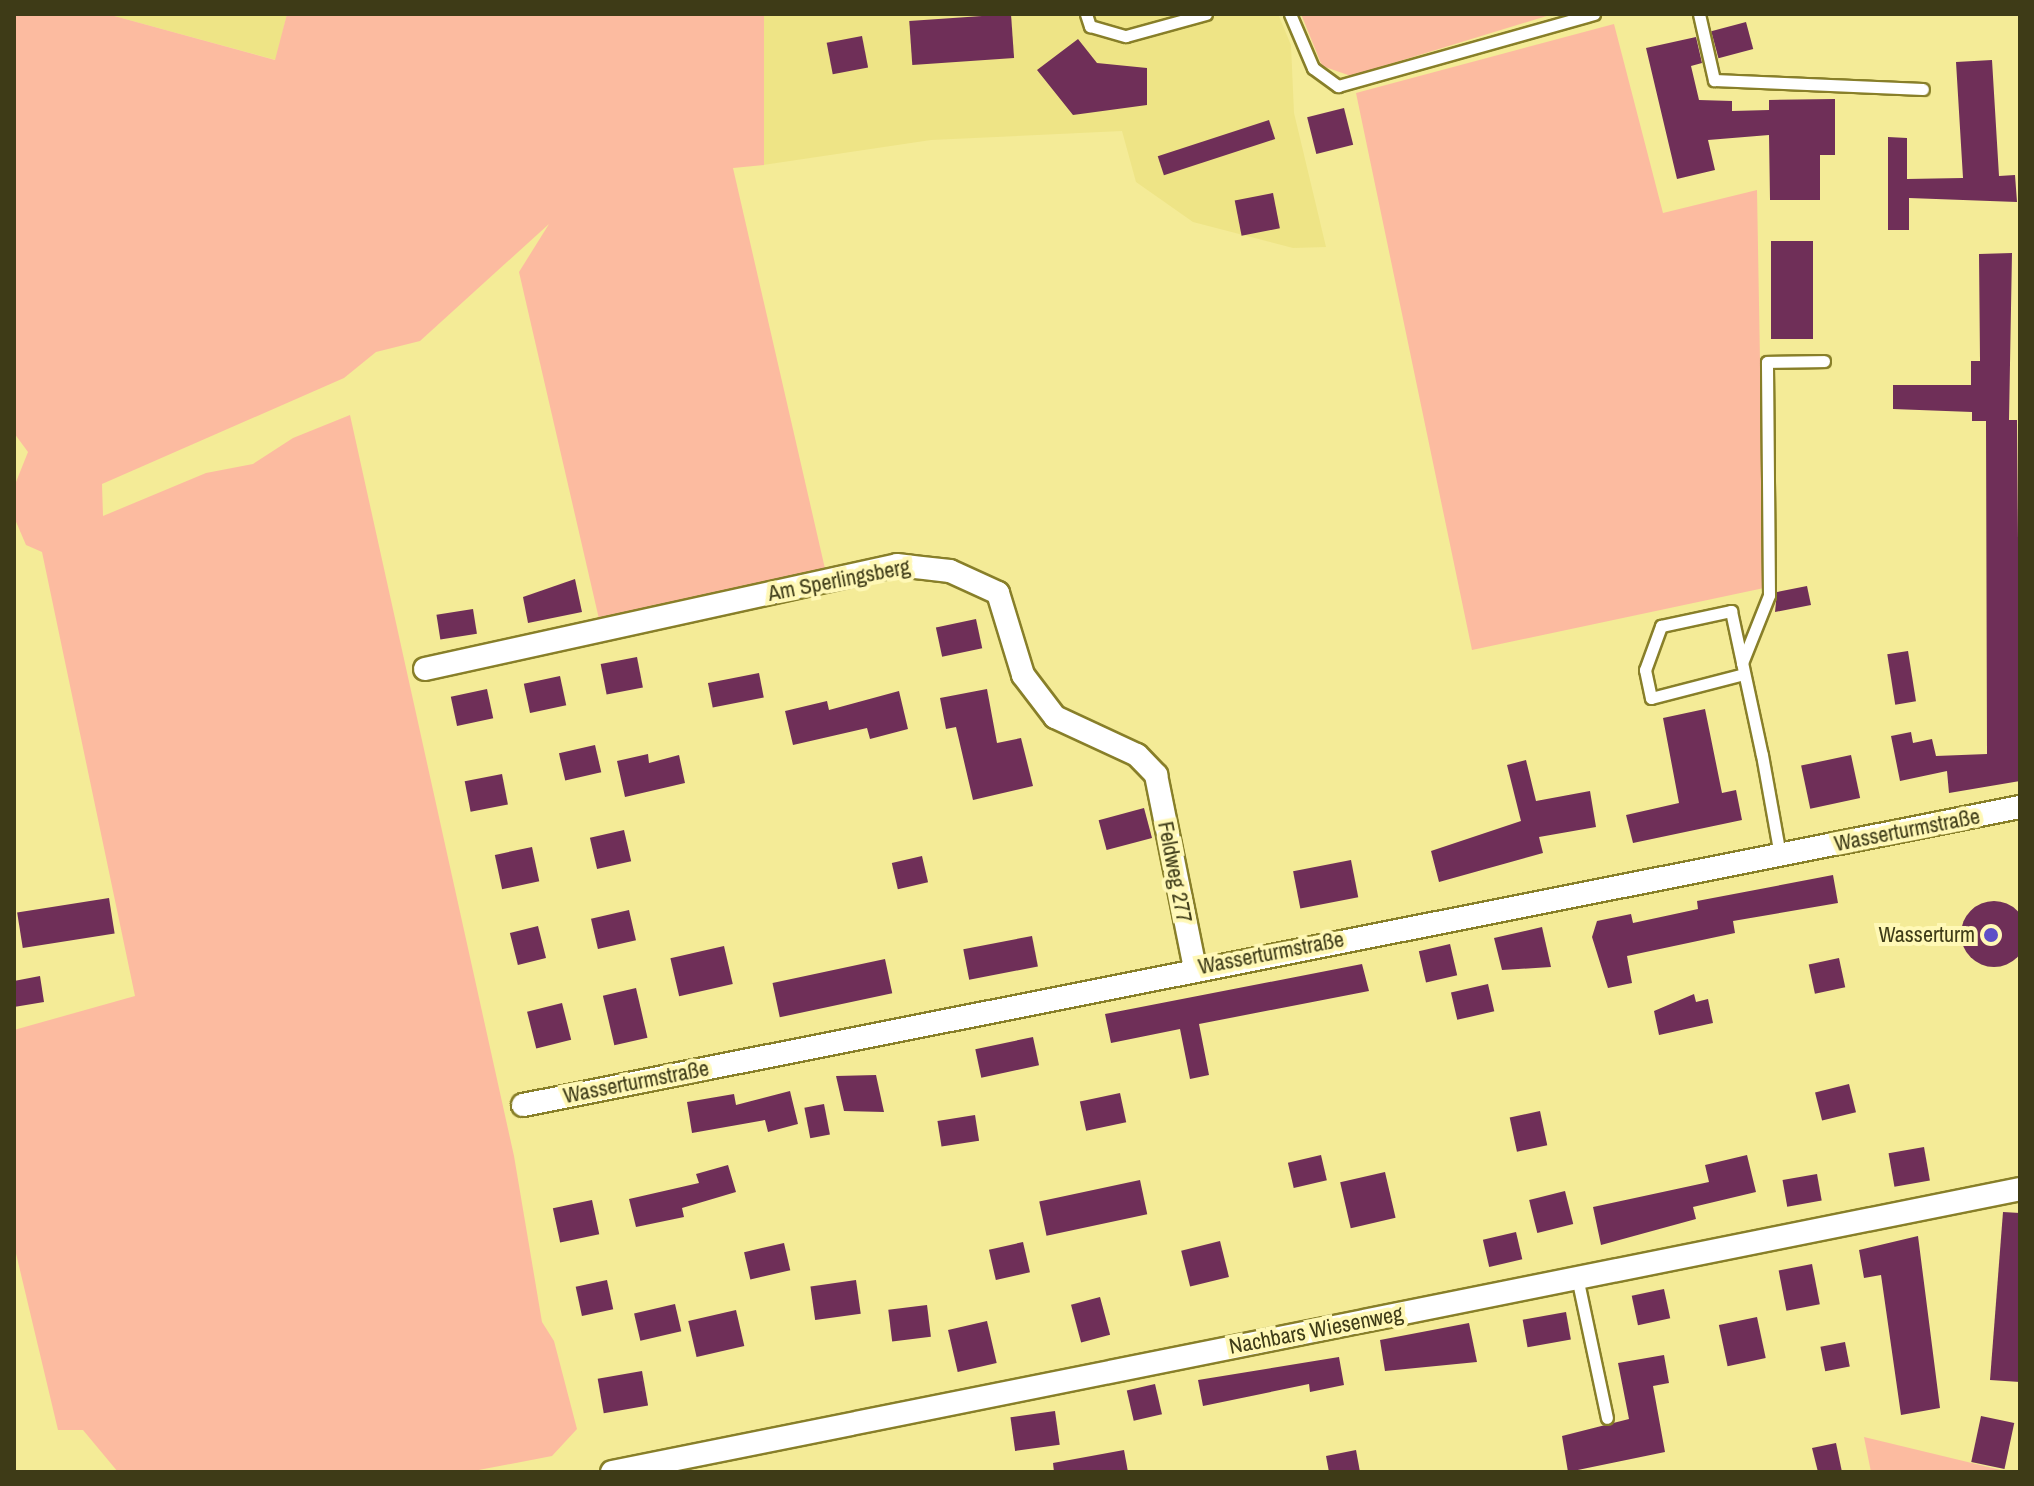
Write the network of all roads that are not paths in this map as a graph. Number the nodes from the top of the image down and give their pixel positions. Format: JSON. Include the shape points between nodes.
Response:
{"nodes":[{"id":1,"x":1086,"y":14,"type":"edge"},
{"id":2,"x":1206,"y":14,"type":"edge"},
{"id":3,"x":1290,"y":14,"type":"edge"},
{"id":4,"x":1594,"y":14,"type":"edge"},
{"id":5,"x":1699,"y":14,"type":"edge"},
{"id":6,"x":1923,"y":89,"type":"dead end"},
{"id":7,"x":1824,"y":361,"type":"dead end"},
{"id":8,"x":425,"y":669,"type":"dead end"},
{"id":9,"x":1743,"y":669,"type":"junction"},
{"id":10,"x":1156,"y":775,"type":"joint"},
{"id":11,"x":2020,"y":807,"type":"edge"},
{"id":12,"x":1780,"y":855,"type":"junction"},
{"id":13,"x":1195,"y":968,"type":"junction"},
{"id":14,"x":523,"y":1105,"type":"dead end"},
{"id":15,"x":2020,"y":1189,"type":"edge"},
{"id":16,"x":1576,"y":1277,"type":"junction"},
{"id":17,"x":1607,"y":1418,"type":"dead end"},
{"id":18,"x":612,"y":1472,"type":"edge"}],
"edges":[{"from":1,"to":2,"type":"lane","via":[[1090,26],[1126,36]]},
{"from":3,"to":4,"type":"lane","via":[[1313,68],[1338,86]]},
{"from":5,"to":6,"type":"lane","via":[[1714,80]]},
{"from":7,"to":9,"type":"lane","via":[[1767,362],[1769,595]]},
{"from":8,"to":10,"type":"street","name":"Am Sperlingsberg","via":[[923,564],[998,593],[1036,698],[1055,717],[1137,755]]},
{"from":9,"to":9,"type":"lane","via":[[1731,611],[1661,626],[1645,670],[1651,698]]},
{"from":9,"to":12,"type":"lane"},
{"from":10,"to":13,"type":"street","name":"Feldweg 277"},
{"from":11,"to":12,"type":"street","name":"Wasserturmstraße"},
{"from":12,"to":13,"type":"street","name":"Wasserturmstraße"},
{"from":13,"to":14,"type":"street","name":"Wasserturmstraße"},
{"from":15,"to":16,"type":"street","name":"Nachbars Wiesenweg"},
{"from":16,"to":17,"type":"lane"},
{"from":16,"to":18,"type":"street","name":"Nachbars Wiesenweg"}]}
